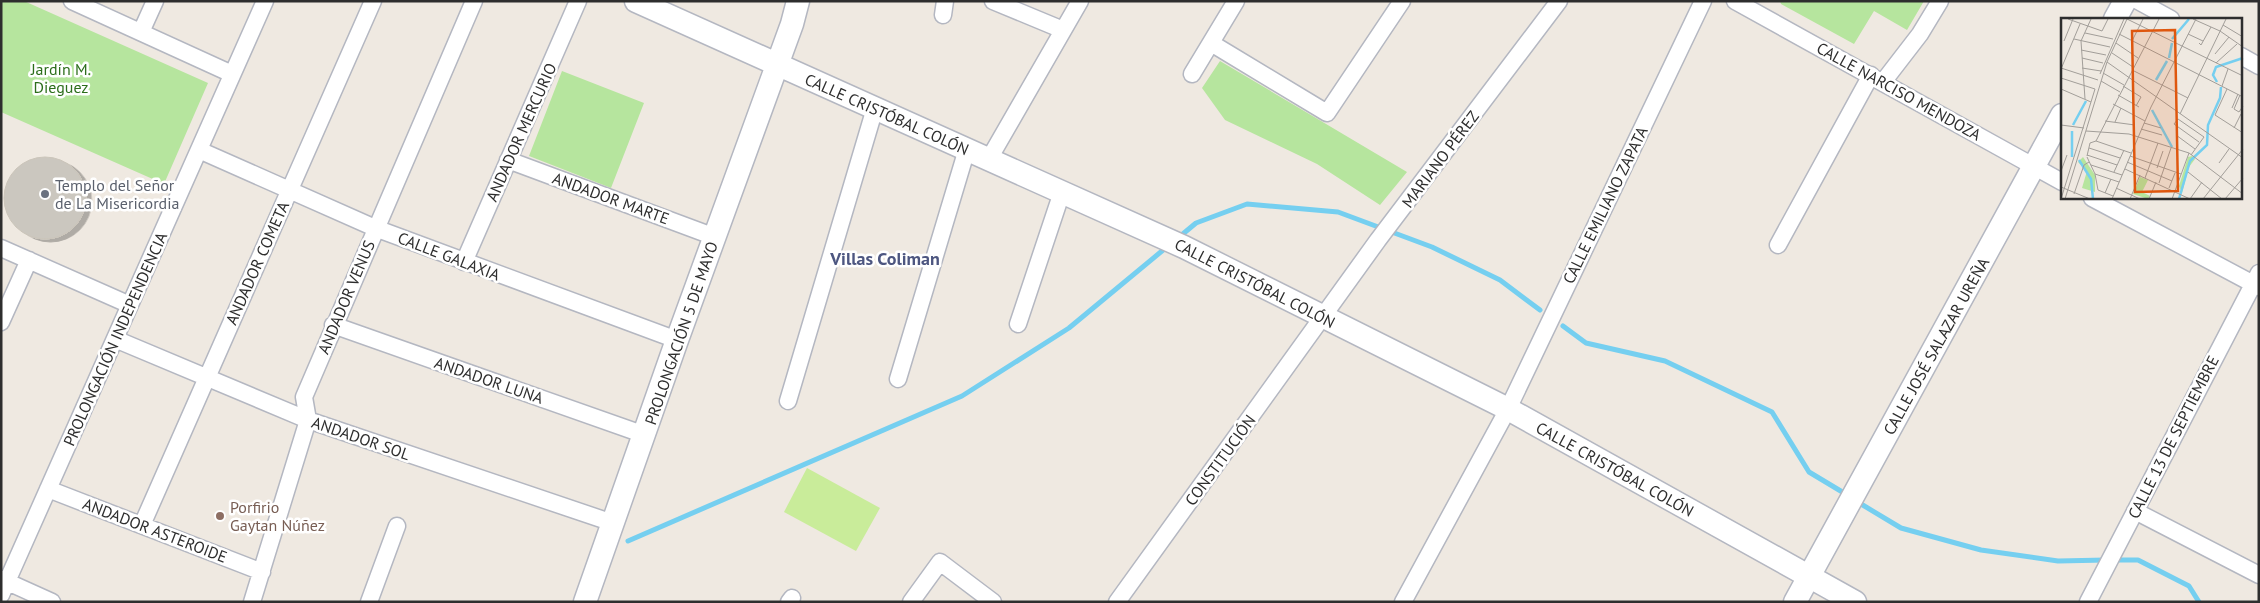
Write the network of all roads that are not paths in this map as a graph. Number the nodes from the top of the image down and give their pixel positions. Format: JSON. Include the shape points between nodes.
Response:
{"nodes":[{"id":1,"x":72,"y":1,"type":"edge"},
{"id":2,"x":155,"y":1,"type":"edge"},
{"id":3,"x":265,"y":1,"type":"edge"},
{"id":4,"x":374,"y":1,"type":"edge"},
{"id":5,"x":474,"y":1,"type":"edge"},
{"id":6,"x":578,"y":1,"type":"edge"},
{"id":7,"x":636,"y":1,"type":"edge"},
{"id":8,"x":798,"y":1,"type":"edge"},
{"id":9,"x":993,"y":1,"type":"edge"},
{"id":10,"x":1080,"y":1,"type":"edge"},
{"id":11,"x":1236,"y":1,"type":"edge"},
{"id":12,"x":1402,"y":1,"type":"edge"},
{"id":13,"x":1559,"y":1,"type":"edge"},
{"id":14,"x":1702,"y":1,"type":"edge"},
{"id":15,"x":1735,"y":1,"type":"edge"},
{"id":16,"x":1940,"y":1,"type":"edge"},
{"id":17,"x":2125,"y":1,"type":"edge"},
{"id":18,"x":2138,"y":1,"type":"edge"},
{"id":19,"x":1756,"y":6,"type":"edge"},
{"id":20,"x":2116,"y":18,"type":"edge"},
{"id":21,"x":2168,"y":18,"type":"edge"},
{"id":22,"x":1063,"y":30,"type":"junction"},
{"id":23,"x":141,"y":32,"type":"junction"},
{"id":24,"x":1211,"y":43,"type":"junction"},
{"id":25,"x":2242,"y":57,"type":"edge"},
{"id":26,"x":777,"y":64,"type":"junction"},
{"id":27,"x":2259,"y":66,"type":"edge"},
{"id":28,"x":232,"y":74,"type":"junction"},
{"id":29,"x":1192,"y":74,"type":"dead end"},
{"id":30,"x":1877,"y":79,"type":"junction"},
{"id":31,"x":875,"y":108,"type":"junction"},
{"id":32,"x":2061,"y":117,"type":"edge"},
{"id":33,"x":967,"y":149,"type":"junction"},
{"id":34,"x":199,"y":150,"type":"junction"},
{"id":35,"x":989,"y":159,"type":"junction"},
{"id":36,"x":508,"y":160,"type":"junction"},
{"id":37,"x":2034,"y":166,"type":"junction"},
{"id":38,"x":2061,"y":181,"type":"edge"},
{"id":39,"x":288,"y":191,"type":"junction"},
{"id":40,"x":1062,"y":192,"type":"junction"},
{"id":41,"x":2094,"y":199,"type":"edge"},
{"id":42,"x":374,"y":228,"type":"junction"},
{"id":43,"x":715,"y":236,"type":"junction"},
{"id":44,"x":1778,"y":245,"type":"dead end"},
{"id":45,"x":1,"y":248,"type":"edge"},
{"id":46,"x":29,"y":260,"type":"junction"},
{"id":47,"x":464,"y":262,"type":"junction"},
{"id":48,"x":2257,"y":281,"type":"edge"},
{"id":49,"x":130,"y":305,"type":"junction"},
{"id":50,"x":1323,"y":318,"type":"junction"},
{"id":51,"x":1,"y":322,"type":"edge"},
{"id":52,"x":1018,"y":324,"type":"dead end"},
{"id":53,"x":333,"y":326,"type":"junction"},
{"id":54,"x":115,"y":339,"type":"junction"},
{"id":55,"x":677,"y":340,"type":"junction"},
{"id":56,"x":207,"y":378,"type":"junction"},
{"id":57,"x":898,"y":379,"type":"dead end"},
{"id":58,"x":788,"y":401,"type":"dead end"},
{"id":59,"x":1508,"y":409,"type":"junction"},
{"id":60,"x":308,"y":420,"type":"junction"},
{"id":61,"x":645,"y":435,"type":"junction"},
{"id":62,"x":48,"y":489,"type":"junction"},
{"id":63,"x":2135,"y":511,"type":"junction"},
{"id":64,"x":613,"y":523,"type":"junction"},
{"id":65,"x":142,"y":525,"type":"junction"},
{"id":66,"x":397,"y":526,"type":"dead end"},
{"id":67,"x":262,"y":572,"type":"junction"},
{"id":68,"x":2259,"y":575,"type":"edge"},
{"id":69,"x":1809,"y":577,"type":"junction"},
{"id":70,"x":3,"y":585,"type":"edge"},
{"id":71,"x":52,"y":602,"type":"edge"},
{"id":72,"x":252,"y":602,"type":"edge"},
{"id":73,"x":369,"y":602,"type":"edge"},
{"id":74,"x":585,"y":602,"type":"edge"},
{"id":75,"x":911,"y":602,"type":"edge"},
{"id":76,"x":993,"y":602,"type":"edge"},
{"id":77,"x":1117,"y":602,"type":"edge"},
{"id":78,"x":1403,"y":602,"type":"edge"},
{"id":79,"x":1795,"y":602,"type":"edge"},
{"id":80,"x":1856,"y":602,"type":"edge"},
{"id":81,"x":2088,"y":602,"type":"edge"}],
"edges":[{"from":1,"to":23,"type":"street"},
{"from":2,"to":23,"type":"street"},
{"from":3,"to":28,"type":"street","name":"PROLONGACIÓN INDEPENDENCIA"},
{"from":4,"to":39,"type":"street","name":"ANDADOR COMETA"},
{"from":5,"to":42,"type":"street","name":"ANDADOR VENUS"},
{"from":6,"to":36,"type":"street","name":"ANDADOR MERCURIO"},
{"from":7,"to":26,"type":"street","name":"CALLE CRISTÓBAL COLÓN"},
{"from":8,"to":26,"type":"street","name":"PROLONGACIÓN 5 DE MAYO"},
{"from":9,"to":22,"type":"street"},
{"from":10,"to":22,"type":"street"},
{"from":11,"to":24,"type":"street"},
{"from":12,"to":24,"type":"street","via":[[1327,113]]},
{"from":13,"to":50,"type":"street","name":"MARIANO PÉREZ","via":[[1395,217]]},
{"from":14,"to":59,"type":"street","name":"CALLE EMILIANO ZAPATA"},
{"from":15,"to":19,"type":"street","name":"CALLE NARCISO MENDOZA"},
{"from":16,"to":30,"type":"street","via":[[1920,34]]},
{"from":17,"to":20,"type":"street"},
{"from":18,"to":21,"type":"street"},
{"from":19,"to":30,"type":"street","name":"CALLE NARCISO MENDOZA"},
{"from":22,"to":35,"type":"street"},
{"from":23,"to":28,"type":"street"},
{"from":24,"to":29,"type":"street"},
{"from":25,"to":27,"type":"street"},
{"from":26,"to":31,"type":"street","name":"CALLE CRISTÓBAL COLÓN"},
{"from":26,"to":43,"type":"street","name":"PROLONGACIÓN 5 DE MAYO"},
{"from":28,"to":34,"type":"street","name":"PROLONGACIÓN INDEPENDENCIA"},
{"from":30,"to":37,"type":"street","name":"CALLE NARCISO MENDOZA"},
{"from":30,"to":44,"type":"street"},
{"from":31,"to":33,"type":"street","name":"CALLE CRISTÓBAL COLÓN"},
{"from":31,"to":58,"type":"street"},
{"from":32,"to":37,"type":"street","name":"CALLE JOSÉ SALAZAR UREÑA"},
{"from":33,"to":35,"type":"street","name":"CALLE CRISTÓBAL COLÓN"},
{"from":33,"to":57,"type":"street"},
{"from":34,"to":39,"type":"street","name":"CALLE GALAXIA"},
{"from":34,"to":49,"type":"street","name":"PROLONGACIÓN INDEPENDENCIA"},
{"from":35,"to":40,"type":"street","name":"CALLE CRISTÓBAL COLÓN"},
{"from":36,"to":43,"type":"street","name":"ANDADOR MARTE"},
{"from":36,"to":47,"type":"street","name":"ANDADOR MERCURIO"},
{"from":37,"to":38,"type":"street","name":"CALLE NARCISO MENDOZA"},
{"from":37,"to":69,"type":"street","name":"CALLE JOSÉ SALAZAR UREÑA"},
{"from":39,"to":42,"type":"street","name":"CALLE GALAXIA"},
{"from":39,"to":56,"type":"street","name":"ANDADOR COMETA"},
{"from":40,"to":50,"type":"street","name":"CALLE CRISTÓBAL COLÓN","via":[[1184,247]]},
{"from":40,"to":52,"type":"street"},
{"from":41,"to":48,"type":"street"},
{"from":42,"to":47,"type":"street","name":"CALLE GALAXIA"},
{"from":42,"to":53,"type":"street","name":"ANDADOR VENUS"},
{"from":43,"to":55,"type":"street","name":"PROLONGACIÓN 5 DE MAYO"},
{"from":45,"to":46,"type":"street"},
{"from":46,"to":49,"type":"street"},
{"from":46,"to":51,"type":"street"},
{"from":47,"to":55,"type":"street","name":"CALLE GALAXIA"},
{"from":48,"to":63,"type":"street","name":"CALLE 13 DE SEPTIEMBRE"},
{"from":49,"to":54,"type":"street","name":"PROLONGACIÓN INDEPENDENCIA"},
{"from":50,"to":59,"type":"street","name":"CALLE CRISTÓBAL COLÓN"},
{"from":50,"to":77,"type":"street","name":"CONSTITUCIÓN"},
{"from":53,"to":60,"type":"street","name":"ANDADOR VENUS","via":[[304,397]]},
{"from":53,"to":61,"type":"street","name":"ANDADOR LUNA"},
{"from":54,"to":56,"type":"street","name":"ANDADOR SOL"},
{"from":54,"to":62,"type":"street","name":"PROLONGACIÓN INDEPENDENCIA"},
{"from":55,"to":61,"type":"street","name":"PROLONGACIÓN 5 DE MAYO"},
{"from":56,"to":60,"type":"street","name":"ANDADOR SOL"},
{"from":56,"to":65,"type":"street","name":"ANDADOR COMETA"},
{"from":59,"to":69,"type":"street","name":"CALLE CRISTÓBAL COLÓN"},
{"from":59,"to":78,"type":"street","name":"CALLE EMILIANO ZAPATA"},
{"from":60,"to":64,"type":"street","name":"ANDADOR SOL"},
{"from":60,"to":67,"type":"street","name":"ANDADOR VENUS"},
{"from":61,"to":64,"type":"street","name":"PROLONGACIÓN 5 DE MAYO"},
{"from":62,"to":65,"type":"street","name":"ANDADOR ASTEROIDE"},
{"from":62,"to":70,"type":"street","name":"PROLONGACIÓN INDEPENDENCIA"},
{"from":63,"to":68,"type":"street"},
{"from":63,"to":81,"type":"street","name":"CALLE 13 DE SEPTIEMBRE"},
{"from":64,"to":74,"type":"street","name":"PROLONGACIÓN 5 DE MAYO"},
{"from":65,"to":67,"type":"street","name":"ANDADOR ASTEROIDE"},
{"from":66,"to":73,"type":"street"},
{"from":67,"to":72,"type":"street","name":"ANDADOR VENUS"},
{"from":69,"to":79,"type":"street","name":"CALLE JOSÉ SALAZAR UREÑA"},
{"from":69,"to":80,"type":"street","name":"CALLE CRISTÓBAL COLÓN"},
{"from":70,"to":71,"type":"street"},
{"from":75,"to":76,"type":"street","via":[[940,562]]}]}
